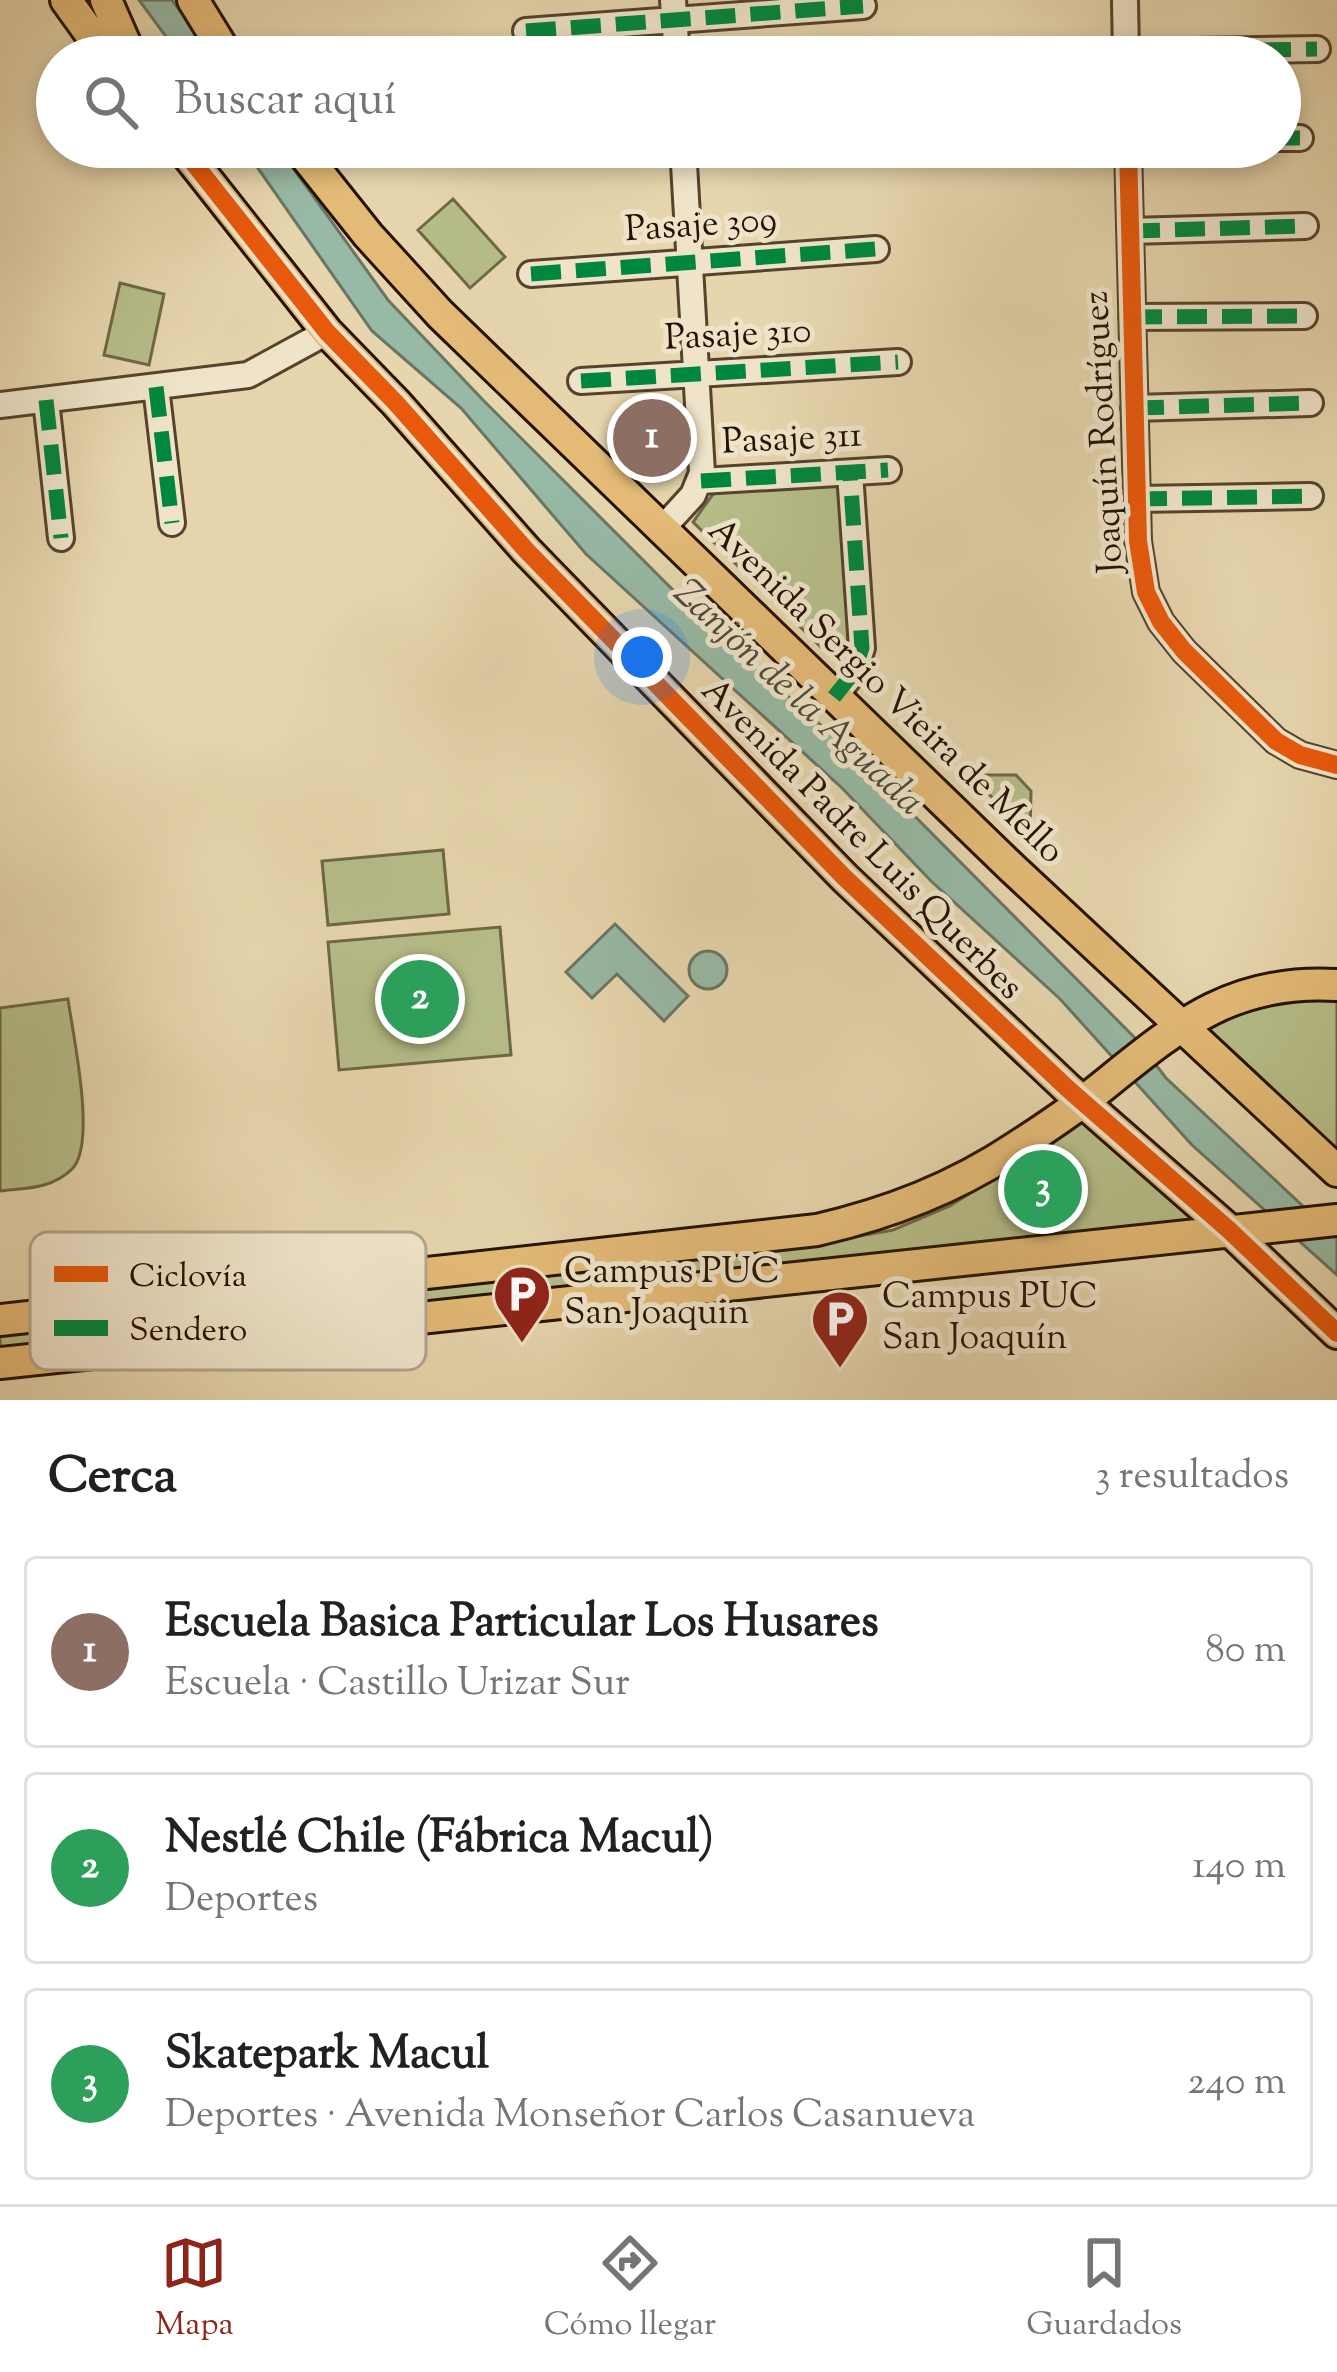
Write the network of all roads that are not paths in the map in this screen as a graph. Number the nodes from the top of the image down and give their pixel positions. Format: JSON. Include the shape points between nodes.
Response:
{"nodes":[{"id":1,"x":66,"y":0,"type":"edge"},
{"id":2,"x":106,"y":0,"type":"edge"},
{"id":3,"x":193,"y":0,"type":"edge"},
{"id":4,"x":1125,"y":0,"type":"edge"},
{"id":5,"x":863,"y":6,"type":"dead end"},
{"id":6,"x":673,"y":10,"type":"edge"},
{"id":7,"x":526,"y":31,"type":"dead end"},
{"id":8,"x":92,"y":36,"type":"edge"},
{"id":9,"x":122,"y":36,"type":"edge"},
{"id":10,"x":215,"y":36,"type":"edge"},
{"id":11,"x":1126,"y":36,"type":"edge"},
{"id":12,"x":1301,"y":49,"type":"edge"},
{"id":13,"x":1317,"y":49,"type":"dead end"},
{"id":14,"x":198,"y":168,"type":"edge"},
{"id":15,"x":315,"y":168,"type":"edge"},
{"id":16,"x":684,"y":168,"type":"edge"},
{"id":17,"x":1128,"y":168,"type":"edge"},
{"id":18,"x":1304,"y":226,"type":"dead end"},
{"id":19,"x":1130,"y":231,"type":"junction"},
{"id":20,"x":876,"y":249,"type":"dead end"},
{"id":21,"x":691,"y":262,"type":"junction"},
{"id":22,"x":531,"y":274,"type":"dead end"},
{"id":23,"x":1304,"y":316,"type":"dead end"},
{"id":24,"x":1132,"y":317,"type":"junction"},
{"id":25,"x":327,"y":332,"type":"junction"},
{"id":26,"x":898,"y":362,"type":"dead end"},
{"id":27,"x":699,"y":374,"type":"junction"},
{"id":28,"x":581,"y":381,"type":"dead end"},
{"id":29,"x":156,"y":387,"type":"junction"},
{"id":30,"x":46,"y":400,"type":"junction"},
{"id":31,"x":1310,"y":403,"type":"dead end"},
{"id":32,"x":0,"y":405,"type":"edge"},
{"id":33,"x":1134,"y":408,"type":"junction"},
{"id":34,"x":888,"y":470,"type":"dead end"},
{"id":35,"x":850,"y":473,"type":"junction"},
{"id":36,"x":701,"y":481,"type":"junction"},
{"id":37,"x":1310,"y":496,"type":"dead end"},
{"id":38,"x":1137,"y":499,"type":"junction"},
{"id":39,"x":172,"y":523,"type":"dead end"},
{"id":40,"x":660,"y":530,"type":"junction"},
{"id":41,"x":61,"y":538,"type":"dead end"},
{"id":42,"x":835,"y":697,"type":"junction"},
{"id":43,"x":1337,"y":765,"type":"edge"},
{"id":44,"x":1337,"y":985,"type":"edge"},
{"id":45,"x":1169,"y":1032,"type":"junction"},
{"id":46,"x":1094,"y":1093,"type":"junction"},
{"id":47,"x":1337,"y":1171,"type":"edge"},
{"id":48,"x":1337,"y":1220,"type":"edge"},
{"id":49,"x":1240,"y":1229,"type":"junction"},
{"id":50,"x":426,"y":1273,"type":"edge"},
{"id":51,"x":30,"y":1317,"type":"edge"},
{"id":52,"x":426,"y":1317,"type":"edge"},
{"id":53,"x":0,"y":1320,"type":"edge"},
{"id":54,"x":1337,"y":1333,"type":"edge"},
{"id":55,"x":30,"y":1360,"type":"edge"},
{"id":56,"x":0,"y":1363,"type":"edge"}],
"edges":[{"from":1,"to":8,"type":"main road"},
{"from":2,"to":9,"type":"main road"},
{"from":3,"to":10,"type":"main road"},
{"from":4,"to":11,"type":"street"},
{"from":5,"to":6,"type":"street"},
{"from":6,"to":7,"type":"street"},
{"from":12,"to":13,"type":"street"},
{"from":14,"to":25,"type":"main road","name":"Avenida Padre Luis Querbes"},
{"from":15,"to":40,"type":"main road","name":"Avenida Sergio Vieira de Mello","via":[[416,291]]},
{"from":16,"to":21,"type":"street"},
{"from":17,"to":19,"type":"street","name":"Joaquín Rodríguez"},
{"from":18,"to":19,"type":"street"},
{"from":19,"to":24,"type":"street","name":"Joaquín Rodríguez"},
{"from":20,"to":21,"type":"street","name":"Pasaje 309"},
{"from":21,"to":22,"type":"street","name":"Pasaje 309"},
{"from":21,"to":27,"type":"street"},
{"from":23,"to":24,"type":"street"},
{"from":24,"to":33,"type":"street","name":"Joaquín Rodríguez"},
{"from":25,"to":29,"type":"street","via":[[248,375]]},
{"from":25,"to":46,"type":"main road","name":"Avenida Padre Luis Querbes","via":[[829,861]]},
{"from":26,"to":27,"type":"street","name":"Pasaje 310"},
{"from":27,"to":28,"type":"street","name":"Pasaje 310"},
{"from":27,"to":36,"type":"street"},
{"from":29,"to":30,"type":"street"},
{"from":29,"to":39,"type":"street"},
{"from":30,"to":32,"type":"street"},
{"from":30,"to":41,"type":"street"},
{"from":31,"to":33,"type":"street"},
{"from":33,"to":38,"type":"street","name":"Joaquín Rodríguez"},
{"from":34,"to":35,"type":"street","name":"Pasaje 311"},
{"from":35,"to":36,"type":"street","name":"Pasaje 311"},
{"from":35,"to":42,"type":"street","via":[[862,648]]},
{"from":36,"to":40,"type":"street"},
{"from":37,"to":38,"type":"street"},
{"from":38,"to":43,"type":"street","name":"Joaquín Rodríguez","via":[[1142,579],[1173,638],[1276,741]]},
{"from":40,"to":42,"type":"main road","name":"Avenida Sergio Vieira de Mello"},
{"from":42,"to":45,"type":"main road","name":"Avenida Sergio Vieira de Mello"},
{"from":44,"to":45,"type":"main road","via":[[1259,991]]},
{"from":45,"to":46,"type":"main road"},
{"from":45,"to":47,"type":"main road","name":"Avenida Sergio Vieira de Mello"},
{"from":46,"to":49,"type":"main road","name":"Avenida Padre Luis Querbes"},
{"from":46,"to":50,"type":"main road","via":[[981,1170],[873,1217]]},
{"from":48,"to":49,"type":"main road"},
{"from":49,"to":52,"type":"main road"},
{"from":49,"to":54,"type":"main road","name":"Avenida Padre Luis Querbes"},
{"from":51,"to":53,"type":"main road"},
{"from":55,"to":56,"type":"main road"}]}
